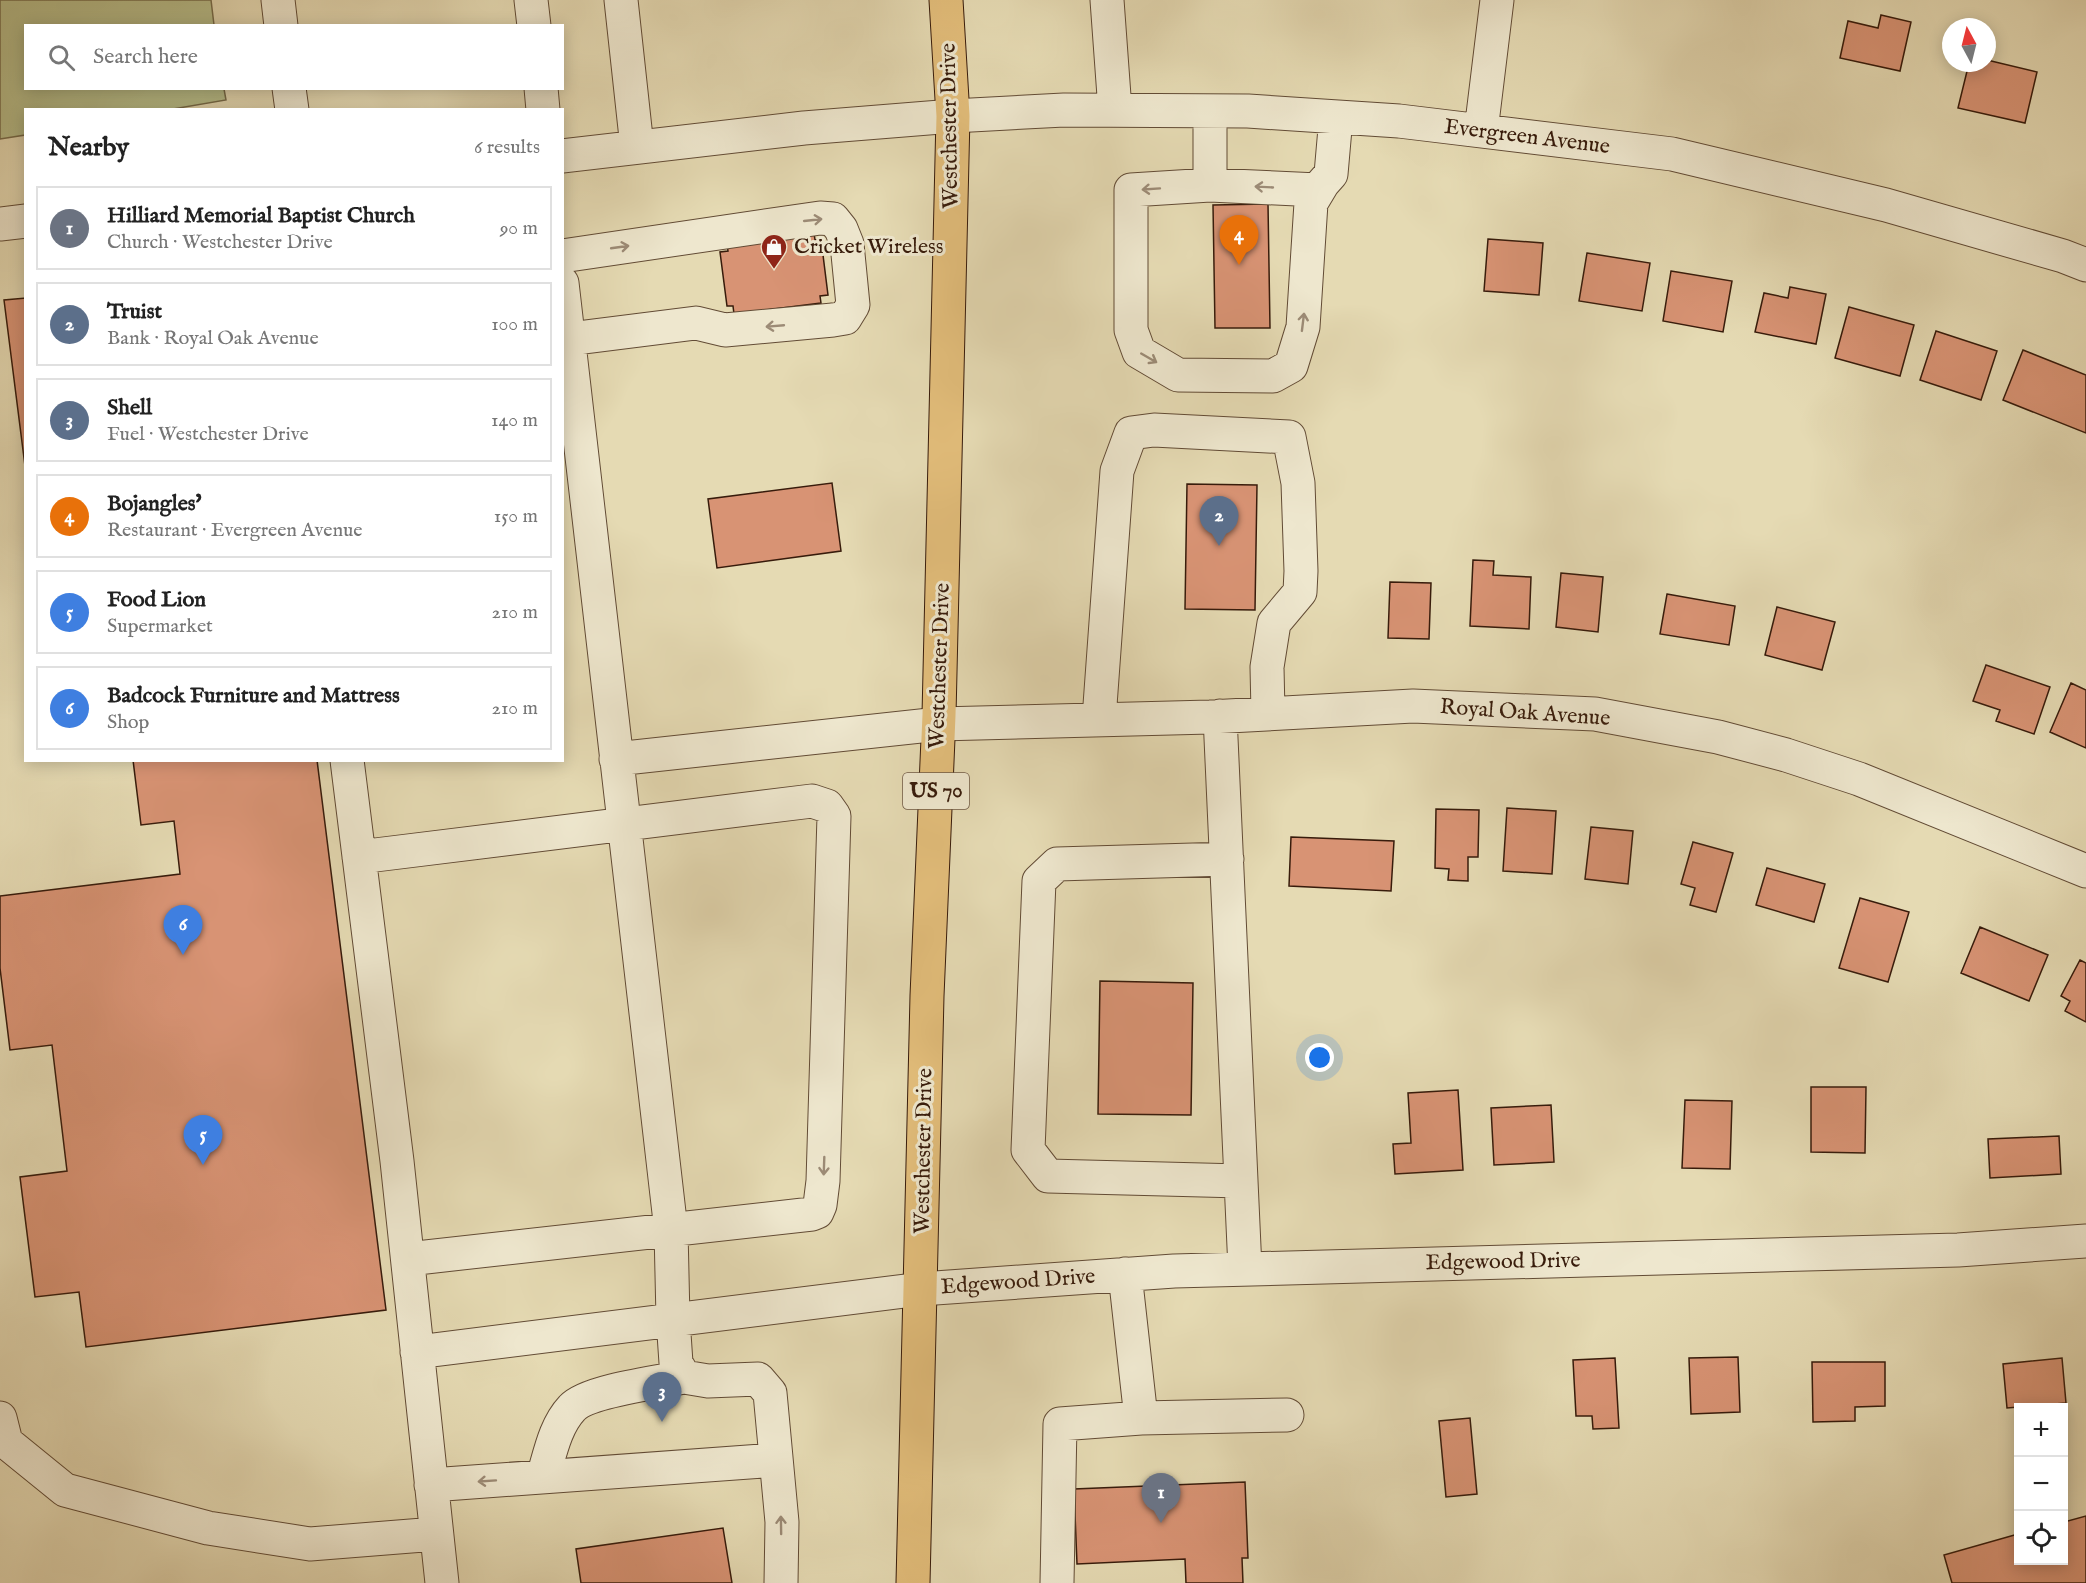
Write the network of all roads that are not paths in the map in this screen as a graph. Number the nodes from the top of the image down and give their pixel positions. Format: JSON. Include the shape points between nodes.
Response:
{"nodes":[{"id":1,"x":278,"y":0,"type":"edge"},
{"id":2,"x":531,"y":0,"type":"edge"},
{"id":3,"x":621,"y":0,"type":"edge"},
{"id":4,"x":946,"y":0,"type":"edge"},
{"id":5,"x":1107,"y":0,"type":"edge"},
{"id":6,"x":1497,"y":0,"type":"edge"},
{"id":7,"x":281,"y":24,"type":"edge"},
{"id":8,"x":534,"y":24,"type":"edge"},
{"id":9,"x":289,"y":90,"type":"edge"},
{"id":10,"x":541,"y":90,"type":"edge"},
{"id":11,"x":292,"y":108,"type":"edge"},
{"id":12,"x":543,"y":108,"type":"edge"},
{"id":13,"x":1115,"y":110,"type":"junction"},
{"id":14,"x":1210,"y":111,"type":"junction"},
{"id":15,"x":953,"y":116,"type":"junction"},
{"id":16,"x":1336,"y":117,"type":"junction"},
{"id":17,"x":1481,"y":131,"type":"junction"},
{"id":18,"x":638,"y":147,"type":"junction"},
{"id":19,"x":564,"y":156,"type":"edge"},
{"id":20,"x":1209,"y":185,"type":"junction"},
{"id":21,"x":1318,"y":190,"type":"junction"},
{"id":22,"x":24,"y":221,"type":"edge"},
{"id":23,"x":0,"y":224,"type":"edge"},
{"id":24,"x":564,"y":256,"type":"edge"},
{"id":25,"x":2086,"y":265,"type":"edge"},
{"id":26,"x":564,"y":299,"type":"edge"},
{"id":27,"x":569,"y":339,"type":"junction"},
{"id":28,"x":1268,"y":713,"type":"junction"},
{"id":29,"x":1220,"y":716,"type":"junction"},
{"id":30,"x":1099,"y":719,"type":"junction"},
{"id":31,"x":939,"y":724,"type":"junction"},
{"id":32,"x":616,"y":759,"type":"junction"},
{"id":33,"x":347,"y":762,"type":"edge"},
{"id":34,"x":623,"y":824,"type":"junction"},
{"id":35,"x":359,"y":856,"type":"junction"},
{"id":36,"x":1227,"y":859,"type":"junction"},
{"id":37,"x":2086,"y":871,"type":"edge"},
{"id":38,"x":1241,"y":1181,"type":"junction"},
{"id":39,"x":671,"y":1230,"type":"junction"},
{"id":40,"x":2086,"y":1241,"type":"edge"},
{"id":41,"x":408,"y":1259,"type":"junction"},
{"id":42,"x":1245,"y":1269,"type":"junction"},
{"id":43,"x":1125,"y":1275,"type":"junction"},
{"id":44,"x":921,"y":1289,"type":"junction"},
{"id":45,"x":673,"y":1319,"type":"junction"},
{"id":46,"x":417,"y":1352,"type":"junction"},
{"id":47,"x":684,"y":1377,"type":"junction"},
{"id":48,"x":1287,"y":1415,"type":"dead end"},
{"id":49,"x":0,"y":1418,"type":"edge"},
{"id":50,"x":1141,"y":1418,"type":"junction"},
{"id":51,"x":776,"y":1460,"type":"junction"},
{"id":52,"x":543,"y":1477,"type":"junction"},
{"id":53,"x":430,"y":1485,"type":"junction"},
{"id":54,"x":436,"y":1534,"type":"junction"},
{"id":55,"x":442,"y":1583,"type":"edge"},
{"id":56,"x":781,"y":1583,"type":"edge"},
{"id":57,"x":914,"y":1583,"type":"edge"},
{"id":58,"x":1057,"y":1583,"type":"edge"}],
"edges":[{"from":1,"to":7,"type":"street"},
{"from":2,"to":8,"type":"street"},
{"from":3,"to":18,"type":"street"},
{"from":4,"to":15,"type":"main road","name":"Westchester Drive","number":"US 70"},
{"from":5,"to":13,"type":"street"},
{"from":6,"to":17,"type":"street"},
{"from":9,"to":11,"type":"street"},
{"from":10,"to":12,"type":"street"},
{"from":13,"to":14,"type":"street","name":"Evergreen Avenue"},
{"from":13,"to":15,"type":"street","name":"Evergreen Avenue"},
{"from":14,"to":16,"type":"street","name":"Evergreen Avenue"},
{"from":14,"to":20,"type":"street"},
{"from":15,"to":18,"type":"street","name":"Evergreen Avenue"},
{"from":15,"to":31,"type":"main road","name":"Westchester Drive","number":"US 70"},
{"from":16,"to":17,"type":"street","name":"Evergreen Avenue"},
{"from":16,"to":21,"type":"street","via":[[1331,174]]},
{"from":17,"to":25,"type":"street","name":"Evergreen Avenue","via":[[1672,154],[1886,205]]},
{"from":18,"to":19,"type":"street","name":"Evergreen Avenue"},
{"from":21,"to":20,"type":"street","one_way":true},
{"from":20,"to":21,"type":"street","one_way":true,"via":[[1131,190],[1131,330],[1139,352],[1178,375],[1273,376],[1291,366],[1303,327],[1311,203]]},
{"from":22,"to":23,"type":"street"},
{"from":24,"to":27,"type":"street","one_way":true,"via":[[833,219],[847,244],[853,305],[845,318],[833,320],[726,330],[696,324]]},
{"from":26,"to":27,"type":"street"},
{"from":27,"to":32,"type":"street"},
{"from":28,"to":29,"type":"street","name":"Royal Oak Avenue"},
{"from":28,"to":30,"type":"street","via":[[1267,667],[1275,623],[1300,592],[1298,483],[1288,436],[1154,430],[1131,433],[1117,471]]},
{"from":28,"to":37,"type":"street","name":"Royal Oak Avenue","via":[[1413,706],[1595,714],[1718,737],[1859,779]]},
{"from":29,"to":30,"type":"street","name":"Royal Oak Avenue"},
{"from":29,"to":36,"type":"street"},
{"from":30,"to":31,"type":"street","name":"Royal Oak Avenue"},
{"from":31,"to":32,"type":"street","name":"Royal Oak Avenue"},
{"from":31,"to":44,"type":"main road","name":"Westchester Drive","number":"US 70","via":[[927,996]]},
{"from":32,"to":34,"type":"street"},
{"from":33,"to":35,"type":"street"},
{"from":34,"to":35,"type":"street"},
{"from":34,"to":39,"type":"street"},
{"from":34,"to":39,"type":"street","one_way":true,"via":[[812,801],[827,806],[834,816],[820,1205],[812,1214]]},
{"from":35,"to":41,"type":"street"},
{"from":36,"to":38,"type":"street"},
{"from":36,"to":38,"type":"street","via":[[1057,864],[1039,880],[1028,1150],[1048,1176]]},
{"from":38,"to":42,"type":"street"},
{"from":39,"to":41,"type":"street"},
{"from":39,"to":45,"type":"street"},
{"from":40,"to":42,"type":"street","name":"Edgewood Drive","via":[[1958,1250]]},
{"from":41,"to":46,"type":"street"},
{"from":42,"to":43,"type":"street","name":"Edgewood Drive"},
{"from":43,"to":44,"type":"street","name":"Edgewood Drive"},
{"from":43,"to":50,"type":"street"},
{"from":44,"to":45,"type":"street","name":"Edgewood Drive"},
{"from":44,"to":57,"type":"main road","name":"Westchester Drive","number":"US 70"},
{"from":45,"to":46,"type":"street","name":"Edgewood Drive"},
{"from":45,"to":47,"type":"street","via":[[676,1363]]},
{"from":46,"to":53,"type":"street"},
{"from":47,"to":51,"type":"street","via":[[708,1381],[758,1379],[770,1393]]},
{"from":47,"to":52,"type":"street","via":[[589,1397],[573,1407],[554,1437]]},
{"from":48,"to":50,"type":"street"},
{"from":49,"to":54,"type":"street","via":[[6,1442],[65,1490],[197,1525],[310,1544]]},
{"from":50,"to":58,"type":"street","via":[[1059,1424]]},
{"from":51,"to":52,"type":"street"},
{"from":56,"to":51,"type":"street","one_way":true,"via":[[782,1522]]},
{"from":52,"to":53,"type":"street","one_way":true},
{"from":53,"to":54,"type":"street"},
{"from":54,"to":55,"type":"street"}]}
